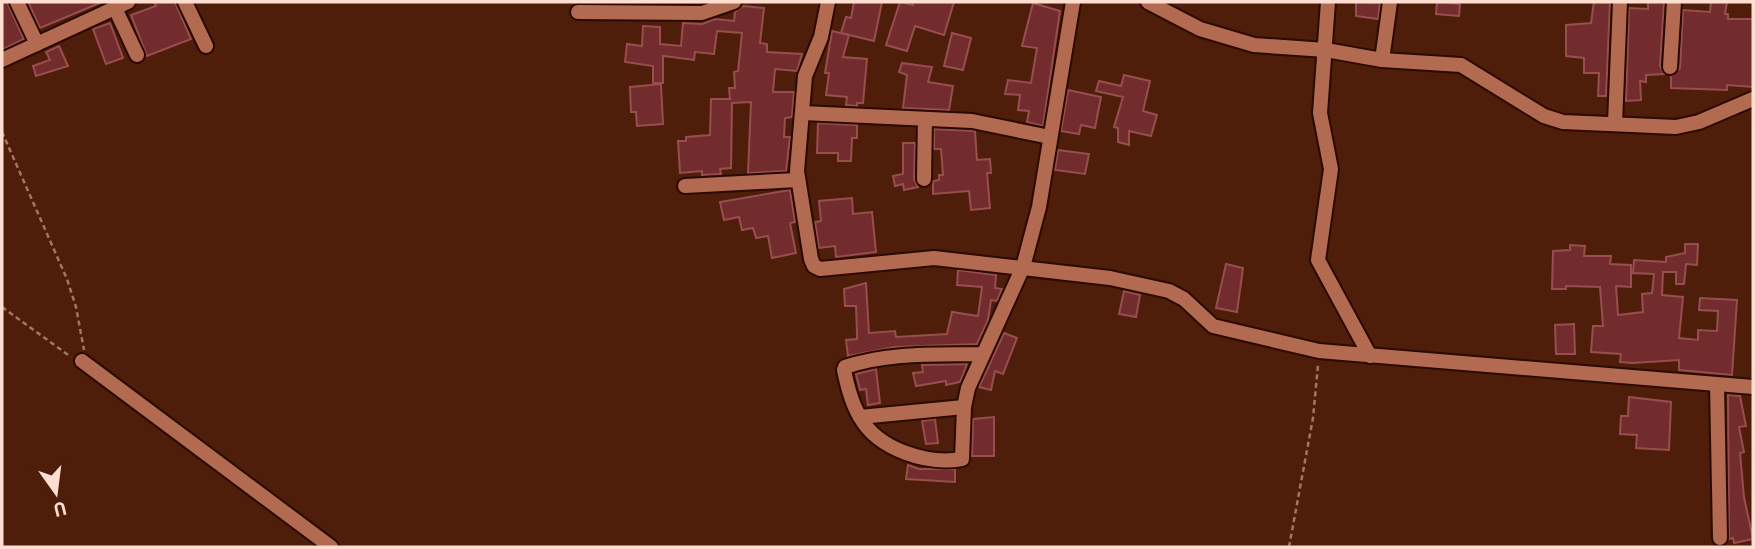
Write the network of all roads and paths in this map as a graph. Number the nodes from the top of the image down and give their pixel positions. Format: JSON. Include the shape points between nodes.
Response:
{"nodes":[{"id":1,"x":17,"y":2,"type":"edge"},
{"id":2,"x":185,"y":2,"type":"edge"},
{"id":3,"x":734,"y":2,"type":"edge"},
{"id":4,"x":828,"y":2,"type":"edge"},
{"id":5,"x":1073,"y":2,"type":"edge"},
{"id":6,"x":1148,"y":2,"type":"edge"},
{"id":7,"x":1328,"y":2,"type":"edge"},
{"id":8,"x":1391,"y":2,"type":"edge"},
{"id":9,"x":1620,"y":2,"type":"edge"},
{"id":10,"x":1674,"y":2,"type":"edge"},
{"id":11,"x":121,"y":5,"type":"edge"},
{"id":12,"x":703,"y":7,"type":"edge"},
{"id":13,"x":578,"y":12,"type":"dead end"},
{"id":14,"x":37,"y":44,"type":"junction"},
{"id":15,"x":206,"y":46,"type":"dead end"},
{"id":16,"x":1326,"y":50,"type":"junction"},
{"id":17,"x":137,"y":55,"type":"dead end"},
{"id":18,"x":1382,"y":60,"type":"junction"},
{"id":19,"x":2,"y":61,"type":"edge"},
{"id":20,"x":1671,"y":67,"type":"dead end"},
{"id":21,"x":1753,"y":99,"type":"edge"},
{"id":22,"x":803,"y":113,"type":"junction"},
{"id":23,"x":925,"y":119,"type":"junction"},
{"id":24,"x":1615,"y":123,"type":"junction"},
{"id":25,"x":2,"y":132,"type":"edge"},
{"id":26,"x":1050,"y":137,"type":"junction"},
{"id":27,"x":924,"y":179,"type":"dead end"},
{"id":28,"x":797,"y":180,"type":"junction"},
{"id":29,"x":685,"y":186,"type":"dead end"},
{"id":30,"x":1023,"y":267,"type":"junction"},
{"id":31,"x":2,"y":307,"type":"edge"},
{"id":32,"x":1319,"y":351,"type":"junction"},
{"id":33,"x":982,"y":354,"type":"junction"},
{"id":34,"x":1370,"y":356,"type":"junction"},
{"id":35,"x":82,"y":361,"type":"junction"},
{"id":36,"x":1717,"y":385,"type":"junction"},
{"id":37,"x":1753,"y":387,"type":"edge"},
{"id":38,"x":964,"y":407,"type":"junction"},
{"id":39,"x":860,"y":417,"type":"junction"},
{"id":40,"x":1720,"y":538,"type":"dead end"},
{"id":41,"x":331,"y":547,"type":"edge"},
{"id":42,"x":1289,"y":547,"type":"edge"}],
"edges":[{"from":1,"to":14,"type":"street"},
{"from":2,"to":15,"type":"street"},
{"from":3,"to":12,"type":"street"},
{"from":4,"to":22,"type":"street","via":[[821,37],[805,76]]},
{"from":5,"to":26,"type":"street"},
{"from":6,"to":16,"type":"street","via":[[1223,38]]},
{"from":7,"to":16,"type":"street"},
{"from":8,"to":18,"type":"street"},
{"from":9,"to":24,"type":"street"},
{"from":10,"to":20,"type":"street"},
{"from":11,"to":14,"type":"street"},
{"from":11,"to":17,"type":"street"},
{"from":12,"to":13,"type":"street"},
{"from":14,"to":19,"type":"street"},
{"from":16,"to":18,"type":"street"},
{"from":16,"to":34,"type":"street","via":[[1320,113],[1331,169],[1318,260]]},
{"from":18,"to":24,"type":"street","via":[[1461,65],[1553,120]]},
{"from":21,"to":24,"type":"street","via":[[1689,125]]},
{"from":22,"to":23,"type":"street"},
{"from":22,"to":28,"type":"street"},
{"from":23,"to":26,"type":"street","via":[[1002,125]]},
{"from":23,"to":27,"type":"street"},
{"from":25,"to":35,"type":"path","via":[[76,307]]},
{"from":26,"to":30,"type":"street","via":[[1040,207]]},
{"from":28,"to":29,"type":"street"},
{"from":28,"to":30,"type":"street","via":[[812,264],[820,269],[934,258]]},
{"from":30,"to":32,"type":"street","via":[[1169,291],[1213,326]]},
{"from":30,"to":33,"type":"street"},
{"from":31,"to":35,"type":"path"},
{"from":32,"to":34,"type":"street"},
{"from":32,"to":42,"type":"path","via":[[1313,418]]},
{"from":33,"to":38,"type":"street"},
{"from":33,"to":39,"type":"street","via":[[916,355],[845,367]]},
{"from":34,"to":36,"type":"street"},
{"from":35,"to":41,"type":"street"},
{"from":36,"to":37,"type":"street"},
{"from":36,"to":40,"type":"street"},
{"from":38,"to":39,"type":"street"},
{"from":38,"to":39,"type":"street","via":[[964,455],[952,461],[907,453],[875,434]]}]}
